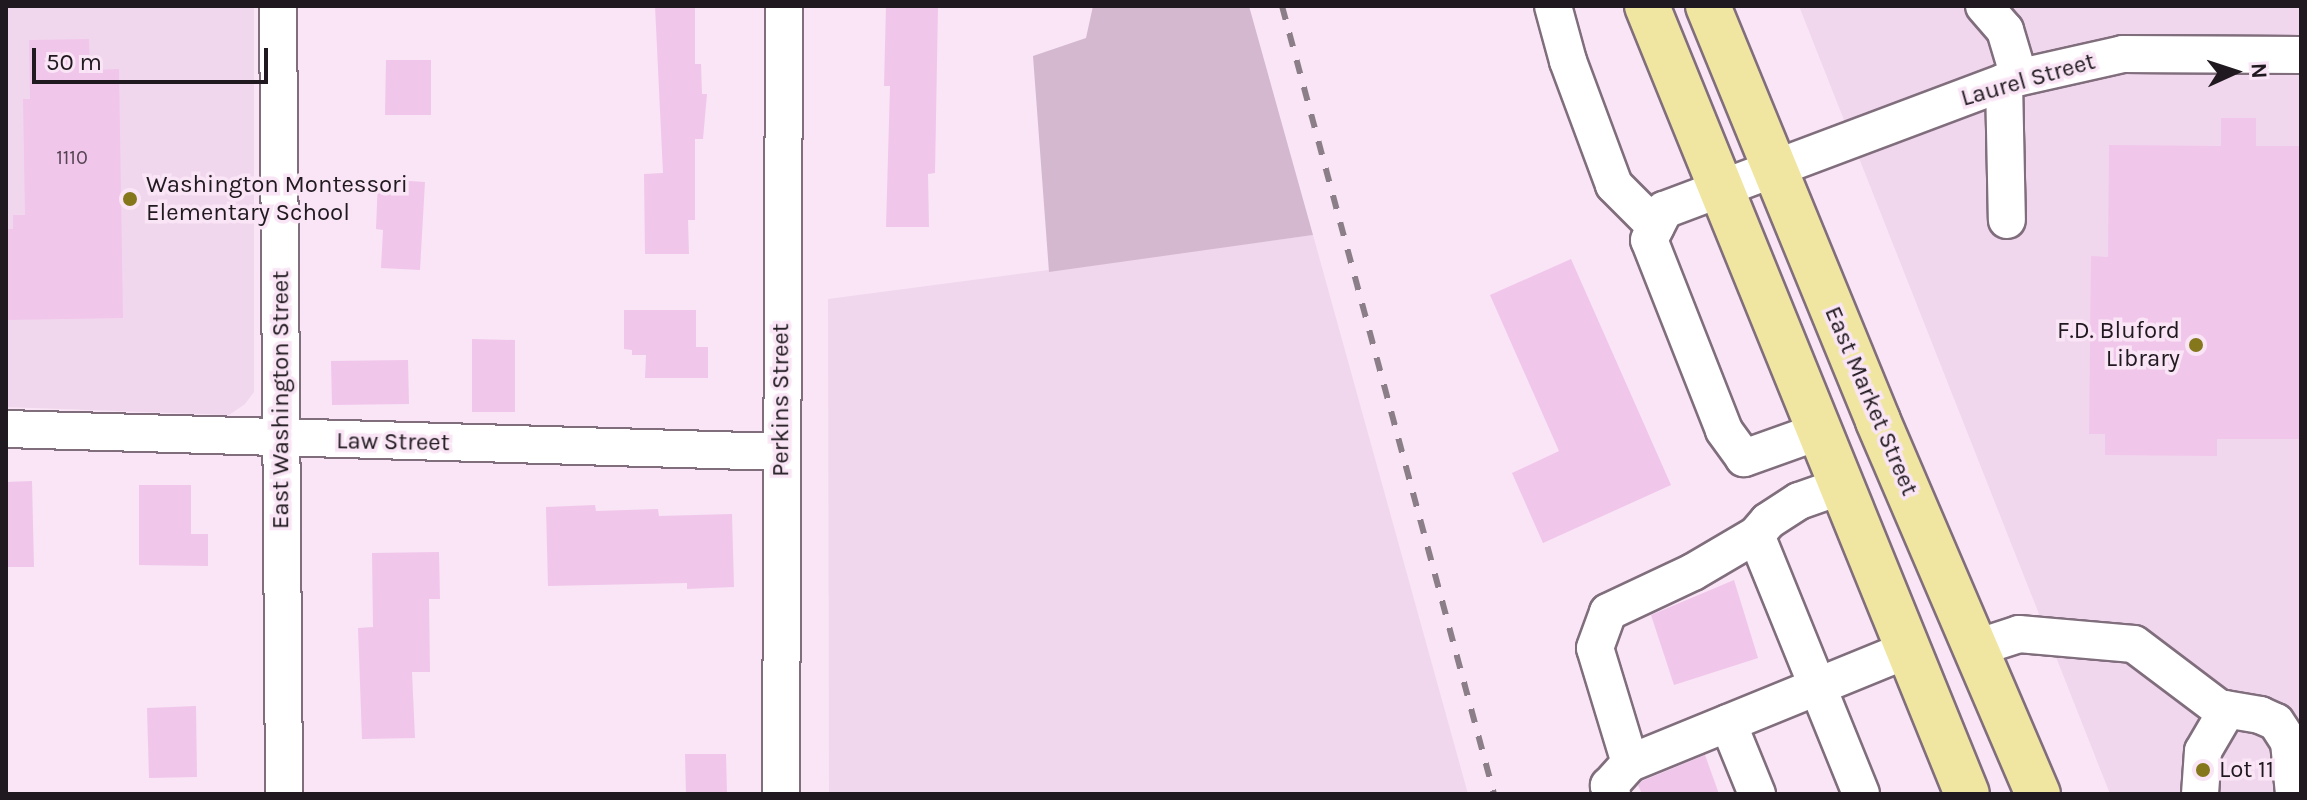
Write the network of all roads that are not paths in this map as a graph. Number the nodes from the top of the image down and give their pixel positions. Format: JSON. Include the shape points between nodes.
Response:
{"nodes":[{"id":1,"x":278,"y":6,"type":"edge"},
{"id":2,"x":784,"y":6,"type":"edge"},
{"id":3,"x":1553,"y":6,"type":"edge"},
{"id":4,"x":1647,"y":6,"type":"edge"},
{"id":5,"x":1708,"y":6,"type":"edge"},
{"id":6,"x":1984,"y":6,"type":"edge"},
{"id":7,"x":2301,"y":55,"type":"edge"},
{"id":8,"x":2011,"y":80,"type":"junction"},
{"id":9,"x":1776,"y":168,"type":"junction"},
{"id":10,"x":1723,"y":186,"type":"junction"},
{"id":11,"x":2007,"y":220,"type":"dead end"},
{"id":12,"x":1656,"y":227,"type":"junction"},
{"id":13,"x":6,"y":429,"type":"edge"},
{"id":14,"x":1820,"y":431,"type":"junction"},
{"id":15,"x":282,"y":440,"type":"junction"},
{"id":16,"x":781,"y":452,"type":"junction"},
{"id":17,"x":1842,"y":486,"type":"junction"},
{"id":18,"x":1756,"y":535,"type":"junction"},
{"id":19,"x":1976,"y":648,"type":"junction"},
{"id":20,"x":1909,"y":655,"type":"junction"},
{"id":21,"x":1818,"y":687,"type":"junction"},
{"id":22,"x":2227,"y":710,"type":"junction"},
{"id":23,"x":1728,"y":723,"type":"junction"},
{"id":24,"x":1630,"y":763,"type":"junction"},
{"id":25,"x":284,"y":794,"type":"edge"},
{"id":26,"x":781,"y":794,"type":"edge"},
{"id":27,"x":1612,"y":794,"type":"edge"},
{"id":28,"x":1757,"y":794,"type":"edge"},
{"id":29,"x":1861,"y":794,"type":"edge"},
{"id":30,"x":1967,"y":794,"type":"edge"},
{"id":31,"x":2024,"y":794,"type":"edge"},
{"id":32,"x":2038,"y":794,"type":"edge"},
{"id":33,"x":2200,"y":794,"type":"edge"},
{"id":34,"x":2294,"y":794,"type":"edge"}],
"edges":[{"from":1,"to":15,"type":"street","name":"East Washington Street"},
{"from":2,"to":16,"type":"street","name":"Perkins Street"},
{"from":3,"to":12,"type":"street","via":[[1614,185]]},
{"from":4,"to":10,"type":"main road"},
{"from":5,"to":9,"type":"main road","name":"East Market Street"},
{"from":6,"to":8,"type":"street","via":[[2005,30]]},
{"from":7,"to":8,"type":"street","name":"Laurel Street","via":[[2123,54]]},
{"from":8,"to":9,"type":"street","name":"Laurel Street"},
{"from":8,"to":11,"type":"street"},
{"from":9,"to":10,"type":"street","name":"Laurel Street"},
{"from":9,"to":19,"type":"main road","name":"East Market Street"},
{"from":10,"to":12,"type":"street","name":"Laurel Street","via":[[1664,210]]},
{"from":10,"to":14,"type":"main road"},
{"from":12,"to":14,"type":"street","via":[[1649,240],[1724,430],[1744,458]]},
{"from":13,"to":15,"type":"street","name":"Law Street"},
{"from":14,"to":17,"type":"main road"},
{"from":15,"to":16,"type":"street","name":"Law Street"},
{"from":15,"to":25,"type":"street","name":"East Washington Street"},
{"from":16,"to":26,"type":"street","name":"Perkins Street"},
{"from":17,"to":18,"type":"street","via":[[1799,501]]},
{"from":17,"to":20,"type":"main road"},
{"from":18,"to":21,"type":"street"},
{"from":18,"to":24,"type":"street","via":[[1608,612],[1595,648]]},
{"from":19,"to":22,"type":"street","via":[[2019,634],[2134,644]]},
{"from":19,"to":32,"type":"main road","name":"East Market Street"},
{"from":20,"to":21,"type":"street"},
{"from":20,"to":30,"type":"main road"},
{"from":20,"to":31,"type":"main road","via":[[1929,655],[1951,668]]},
{"from":21,"to":23,"type":"street"},
{"from":21,"to":29,"type":"street"},
{"from":22,"to":33,"type":"street","via":[[2203,751]]},
{"from":22,"to":34,"type":"street","via":[[2276,722],[2289,742]]},
{"from":23,"to":24,"type":"street"},
{"from":23,"to":28,"type":"street"},
{"from":24,"to":27,"type":"street","via":[[1609,786]]}]}
